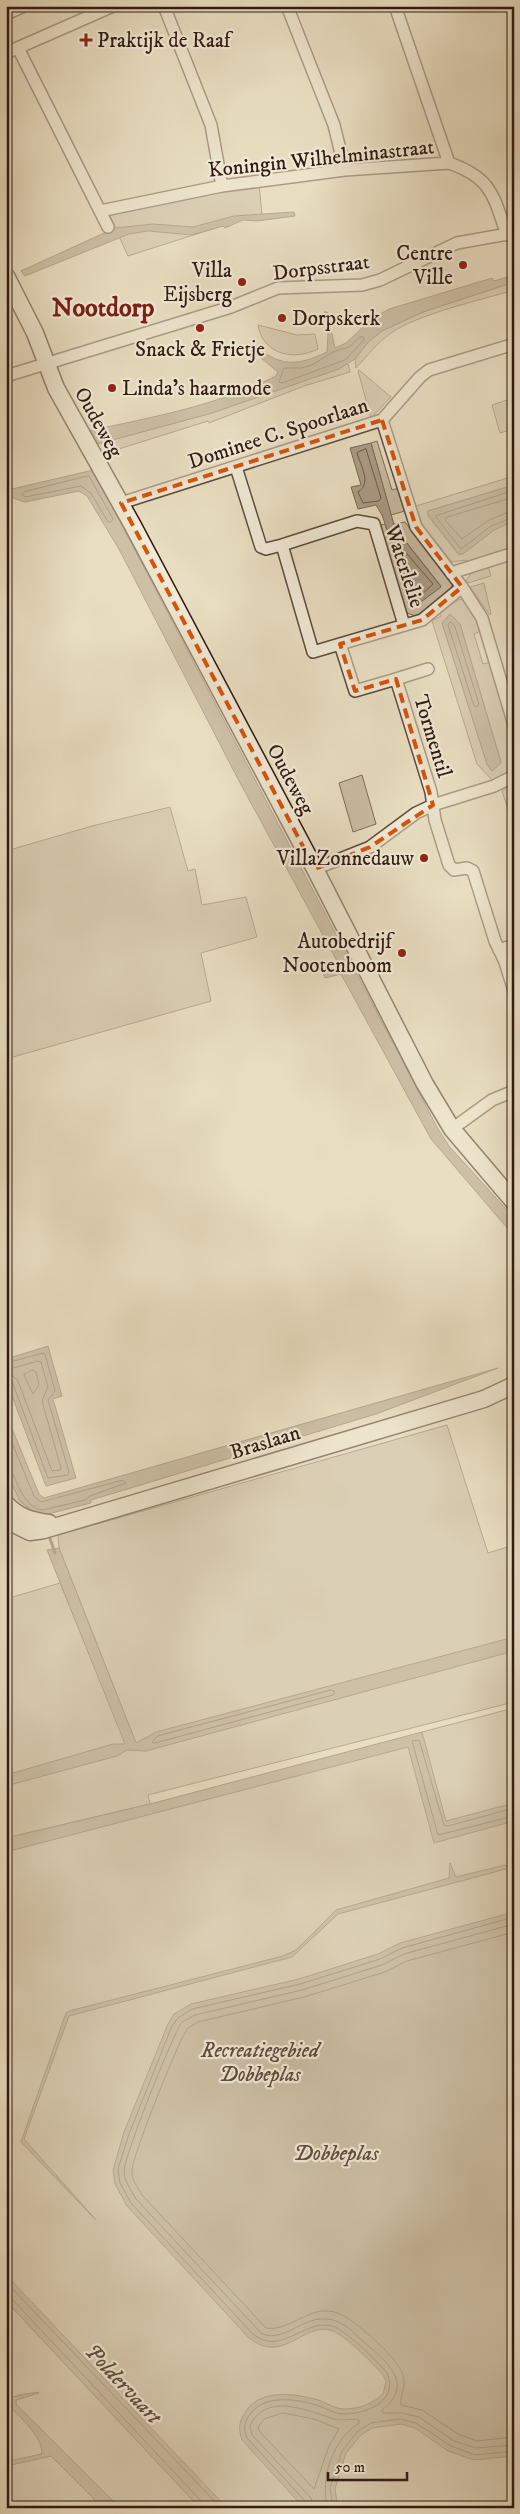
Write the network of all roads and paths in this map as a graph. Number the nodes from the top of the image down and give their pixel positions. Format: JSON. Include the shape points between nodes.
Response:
{"nodes":[{"id":1,"x":24,"y":6,"type":"edge"},
{"id":2,"x":113,"y":6,"type":"edge"},
{"id":3,"x":164,"y":6,"type":"edge"},
{"id":4,"x":287,"y":6,"type":"edge"},
{"id":5,"x":396,"y":6,"type":"edge"},
{"id":6,"x":6,"y":14,"type":"edge"},
{"id":7,"x":18,"y":48,"type":"junction"},
{"id":8,"x":6,"y":53,"type":"edge"},
{"id":9,"x":449,"y":163,"type":"junction"},
{"id":10,"x":346,"y":170,"type":"junction"},
{"id":11,"x":222,"y":186,"type":"junction"},
{"id":12,"x":100,"y":211,"type":"junction"},
{"id":13,"x":108,"y":227,"type":"dead end"},
{"id":14,"x":510,"y":234,"type":"edge"},
{"id":15,"x":6,"y":276,"type":"edge"},
{"id":16,"x":514,"y":344,"type":"edge"},
{"id":17,"x":46,"y":365,"type":"junction"},
{"id":18,"x":6,"y":376,"type":"edge"},
{"id":19,"x":382,"y":420,"type":"junction"},
{"id":20,"x":236,"y":466,"type":"junction"},
{"id":21,"x":121,"y":503,"type":"junction"},
{"id":22,"x":282,"y":545,"type":"junction"},
{"id":23,"x":514,"y":553,"type":"edge"},
{"id":24,"x":451,"y":573,"type":"junction"},
{"id":25,"x":462,"y":587,"type":"junction"},
{"id":26,"x":404,"y":625,"type":"junction"},
{"id":27,"x":340,"y":644,"type":"junction"},
{"id":28,"x":428,"y":669,"type":"dead end"},
{"id":29,"x":396,"y":679,"type":"junction"},
{"id":30,"x":514,"y":725,"type":"edge"},
{"id":31,"x":514,"y":776,"type":"edge"},
{"id":32,"x":433,"y":805,"type":"junction"},
{"id":33,"x":315,"y":869,"type":"junction"},
{"id":34,"x":514,"y":945,"type":"edge"},
{"id":35,"x":500,"y":950,"type":"junction"},
{"id":36,"x":514,"y":991,"type":"edge"},
{"id":37,"x":514,"y":1091,"type":"edge"},
{"id":38,"x":452,"y":1128,"type":"junction"},
{"id":39,"x":514,"y":1202,"type":"edge"},
{"id":40,"x":514,"y":1385,"type":"edge"},
{"id":41,"x":514,"y":1395,"type":"edge"},
{"id":42,"x":484,"y":1399,"type":"junction"},
{"id":43,"x":6,"y":1504,"type":"edge"},
{"id":44,"x":6,"y":1520,"type":"edge"},
{"id":45,"x":58,"y":1524,"type":"junction"}],
"edges":[{"from":1,"to":6,"type":"street"},
{"from":2,"to":7,"type":"street"},
{"from":3,"to":11,"type":"street","via":[[211,126]]},
{"from":4,"to":10,"type":"street","via":[[334,125]]},
{"from":5,"to":9,"type":"street"},
{"from":7,"to":8,"type":"street"},
{"from":7,"to":12,"type":"street"},
{"from":9,"to":10,"type":"street","name":"Koningin Wilhelminastraat"},
{"from":9,"to":14,"type":"street","name":"Koningin Wilhelminastraat","via":[[464,168],[490,188]]},
{"from":10,"to":11,"type":"street","name":"Koningin Wilhelminastraat"},
{"from":11,"to":12,"type":"street","name":"Koningin Wilhelminastraat"},
{"from":12,"to":13,"type":"street"},
{"from":14,"to":17,"type":"street","name":"Dorpsstraat","via":[[457,243],[380,280],[362,285],[278,288],[230,307]]},
{"from":15,"to":17,"type":"street","name":"Oudeweg","via":[[35,333]]},
{"from":16,"to":19,"type":"street","name":"Dominee C. Spoorlaan","via":[[429,370]]},
{"from":17,"to":18,"type":"street","name":"Dorpsstraat"},
{"from":17,"to":21,"type":"street","name":"Oudeweg"},
{"from":19,"to":20,"type":"street","name":"Dominee C. Spoorlaan"},
{"from":19,"to":24,"type":"street","name":"Waterlelie","via":[[416,527]]},
{"from":20,"to":21,"type":"street","name":"Dominee C. Spoorlaan"},
{"from":20,"to":22,"type":"street","via":[[261,547]]},
{"from":21,"to":33,"type":"street","name":"Oudeweg"},
{"from":22,"to":26,"type":"street","name":"Waterlelie","via":[[357,521],[374,524]]},
{"from":22,"to":27,"type":"street","via":[[313,652]]},
{"from":23,"to":24,"type":"street"},
{"from":24,"to":25,"type":"street","name":"Waterlelie"},
{"from":25,"to":26,"type":"street","via":[[422,620]]},
{"from":25,"to":30,"type":"street","via":[[482,618]]},
{"from":26,"to":27,"type":"street"},
{"from":27,"to":29,"type":"street","name":"Tormentil","via":[[355,691]]},
{"from":28,"to":29,"type":"street","name":"Tormentil"},
{"from":29,"to":32,"type":"street","name":"Tormentil"},
{"from":31,"to":32,"type":"street","via":[[494,786]]},
{"from":32,"to":33,"type":"street","via":[[416,813],[370,848]]},
{"from":32,"to":35,"type":"street","name":"Tormentil","via":[[449,865],[454,870],[467,868],[473,871]]},
{"from":33,"to":38,"type":"street","name":"Oudeweg","via":[[425,1084]]},
{"from":34,"to":35,"type":"street"},
{"from":35,"to":36,"type":"street"},
{"from":37,"to":38,"type":"street","via":[[492,1100]]},
{"from":38,"to":39,"type":"street","name":"Oudeweg"},
{"from":40,"to":42,"type":"street","name":"Braslaan"},
{"from":41,"to":42,"type":"street","name":"Braslaan"},
{"from":42,"to":45,"type":"street","name":"Braslaan"},
{"from":43,"to":45,"type":"street","name":"Braslaan","via":[[31,1520]]},
{"from":44,"to":45,"type":"street","name":"Braslaan","via":[[30,1532]]}]}
